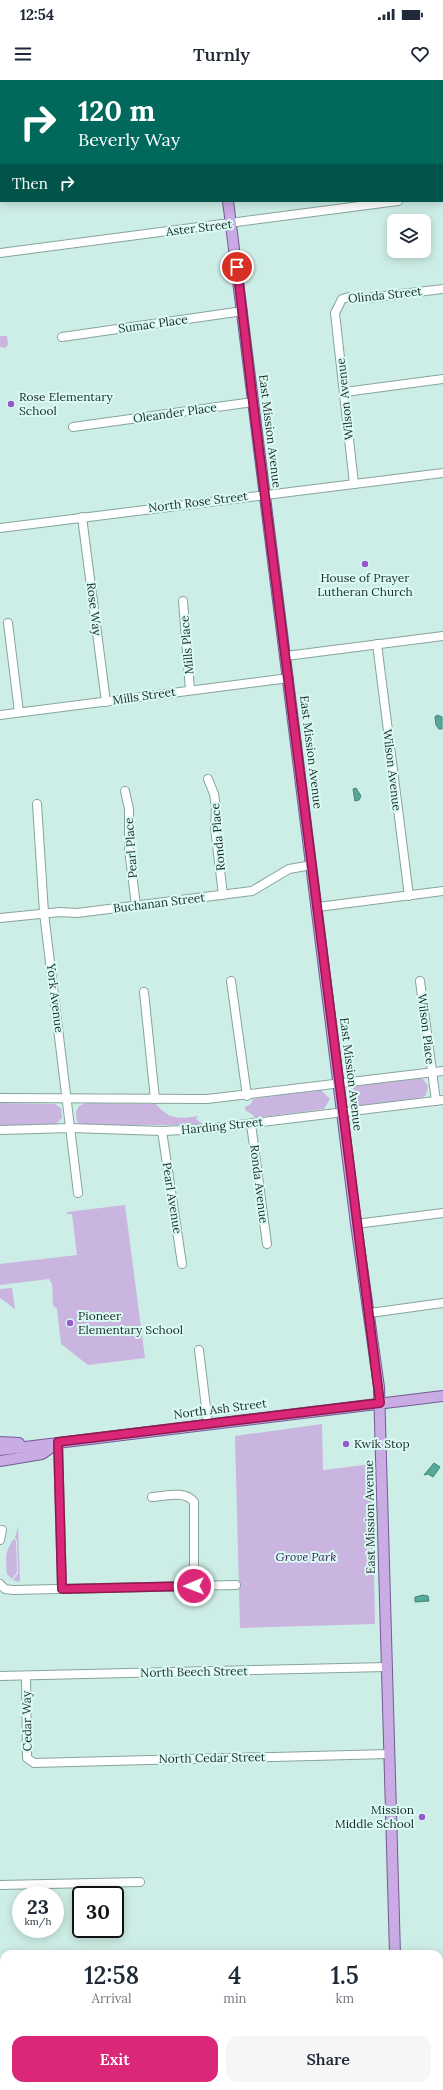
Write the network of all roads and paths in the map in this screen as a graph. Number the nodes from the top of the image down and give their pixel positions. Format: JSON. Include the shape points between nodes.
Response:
{"nodes":[{"id":1,"x":228,"y":202,"type":"edge"},
{"id":2,"x":391,"y":202,"type":"edge"},
{"id":3,"x":231,"y":224,"type":"junction"},
{"id":4,"x":0,"y":253,"type":"edge"},
{"id":5,"x":443,"y":289,"type":"edge"},
{"id":6,"x":243,"y":311,"type":"junction"},
{"id":7,"x":335,"y":313,"type":"joint"},
{"id":8,"x":62,"y":338,"type":"dead end"},
{"id":9,"x":443,"y":379,"type":"edge"},
{"id":10,"x":345,"y":392,"type":"junction"},
{"id":11,"x":253,"y":402,"type":"junction"},
{"id":12,"x":73,"y":427,"type":"dead end"},
{"id":13,"x":443,"y":472,"type":"edge"},
{"id":14,"x":354,"y":484,"type":"junction"},
{"id":15,"x":265,"y":494,"type":"junction"},
{"id":16,"x":82,"y":517,"type":"junction"},
{"id":17,"x":0,"y":528,"type":"edge"},
{"id":18,"x":183,"y":601,"type":"dead end"},
{"id":19,"x":8,"y":624,"type":"dead end"},
{"id":20,"x":443,"y":636,"type":"edge"},
{"id":21,"x":376,"y":644,"type":"junction"},
{"id":22,"x":286,"y":656,"type":"junction"},
{"id":23,"x":289,"y":678,"type":"junction"},
{"id":24,"x":190,"y":690,"type":"junction"},
{"id":25,"x":106,"y":702,"type":"junction"},
{"id":26,"x":19,"y":712,"type":"junction"},
{"id":27,"x":0,"y":715,"type":"edge"},
{"id":28,"x":208,"y":779,"type":"dead end"},
{"id":29,"x":125,"y":791,"type":"dead end"},
{"id":30,"x":37,"y":804,"type":"dead end"},
{"id":31,"x":312,"y":865,"type":"junction"},
{"id":32,"x":443,"y":891,"type":"edge"},
{"id":33,"x":223,"y":895,"type":"junction"},
{"id":34,"x":408,"y":896,"type":"junction"},
{"id":35,"x":136,"y":906,"type":"junction"},
{"id":36,"x":318,"y":907,"type":"junction"},
{"id":37,"x":44,"y":913,"type":"junction"},
{"id":38,"x":0,"y":918,"type":"edge"},
{"id":39,"x":420,"y":980,"type":"dead end"},
{"id":40,"x":231,"y":981,"type":"dead end"},
{"id":41,"x":144,"y":992,"type":"dead end"},
{"id":42,"x":443,"y":1071,"type":"edge"},
{"id":43,"x":432,"y":1073,"type":"junction"},
{"id":44,"x":339,"y":1084,"type":"junction"},
{"id":45,"x":247,"y":1096,"type":"junction"},
{"id":46,"x":0,"y":1098,"type":"edge"},
{"id":47,"x":68,"y":1098,"type":"junction"},
{"id":48,"x":155,"y":1099,"type":"junction"},
{"id":49,"x":439,"y":1100,"type":"edge"},
{"id":50,"x":343,"y":1112,"type":"junction"},
{"id":51,"x":251,"y":1124,"type":"junction"},
{"id":52,"x":71,"y":1128,"type":"junction"},
{"id":53,"x":0,"y":1130,"type":"edge"},
{"id":54,"x":162,"y":1131,"type":"junction"},
{"id":55,"x":78,"y":1193,"type":"dead end"},
{"id":56,"x":443,"y":1213,"type":"edge"},
{"id":57,"x":356,"y":1224,"type":"junction"},
{"id":58,"x":267,"y":1244,"type":"dead end"},
{"id":59,"x":182,"y":1264,"type":"dead end"},
{"id":60,"x":443,"y":1303,"type":"edge"},
{"id":61,"x":370,"y":1313,"type":"junction"},
{"id":62,"x":199,"y":1350,"type":"dead end"},
{"id":63,"x":443,"y":1396,"type":"edge"},
{"id":64,"x":380,"y":1403,"type":"junction"},
{"id":65,"x":208,"y":1424,"type":"junction"},
{"id":66,"x":0,"y":1442,"type":"edge"},
{"id":67,"x":58,"y":1442,"type":"junction"},
{"id":68,"x":41,"y":1444,"type":"junction"},
{"id":69,"x":0,"y":1450,"type":"edge"},
{"id":70,"x":0,"y":1461,"type":"edge"},
{"id":71,"x":152,"y":1497,"type":"dead end"},
{"id":72,"x":2,"y":1530,"type":"dead end"},
{"id":73,"x":0,"y":1540,"type":"edge"},
{"id":74,"x":0,"y":1584,"type":"edge"},
{"id":75,"x":236,"y":1585,"type":"dead end"},
{"id":76,"x":194,"y":1586,"type":"junction"},
{"id":77,"x":62,"y":1589,"type":"junction"},
{"id":78,"x":387,"y":1667,"type":"junction"},
{"id":79,"x":0,"y":1676,"type":"edge"},
{"id":80,"x":26,"y":1676,"type":"junction"},
{"id":81,"x":389,"y":1754,"type":"junction"},
{"id":82,"x":34,"y":1763,"type":"joint"},
{"id":83,"x":140,"y":1882,"type":"dead end"},
{"id":84,"x":0,"y":1885,"type":"edge"},
{"id":85,"x":395,"y":1950,"type":"edge"}],
"edges":[{"from":1,"to":3,"type":"main road","name":"East Mission Avenue"},
{"from":2,"to":3,"type":"street","name":"Aster Street"},
{"from":3,"to":4,"type":"street","name":"Aster Street"},
{"from":3,"to":6,"type":"main road","name":"East Mission Avenue"},
{"from":5,"to":7,"type":"street","name":"Olinda Street","via":[[368,298],[349,297],[342,299]]},
{"from":6,"to":8,"type":"street","name":"Sumac Place"},
{"from":6,"to":11,"type":"main road","name":"East Mission Avenue"},
{"from":7,"to":10,"type":"street","name":"Wilson Avenue"},
{"from":9,"to":10,"type":"street"},
{"from":10,"to":14,"type":"street","name":"Wilson Avenue"},
{"from":11,"to":12,"type":"street","name":"Oleander Place"},
{"from":11,"to":15,"type":"main road","name":"East Mission Avenue"},
{"from":13,"to":14,"type":"street","name":"North Rose Street"},
{"from":14,"to":15,"type":"street","name":"North Rose Street"},
{"from":15,"to":16,"type":"street","name":"North Rose Street"},
{"from":15,"to":22,"type":"main road","name":"East Mission Avenue"},
{"from":16,"to":17,"type":"street","name":"North Rose Street"},
{"from":16,"to":25,"type":"street","name":"Rose Way"},
{"from":18,"to":24,"type":"street","name":"Mills Place"},
{"from":19,"to":26,"type":"street"},
{"from":20,"to":21,"type":"street"},
{"from":21,"to":22,"type":"street"},
{"from":21,"to":34,"type":"street","name":"Wilson Avenue"},
{"from":22,"to":23,"type":"main road","name":"East Mission Avenue"},
{"from":23,"to":24,"type":"street","name":"Mills Street"},
{"from":23,"to":31,"type":"main road","name":"East Mission Avenue"},
{"from":24,"to":25,"type":"street","name":"Mills Street"},
{"from":25,"to":26,"type":"street","name":"Mills Street"},
{"from":26,"to":27,"type":"street","name":"Mills Street"},
{"from":28,"to":33,"type":"street","name":"Ronda Place","via":[[216,807],[215,828]]},
{"from":29,"to":35,"type":"street","name":"Pearl Place","via":[[129,809],[129,849]]},
{"from":30,"to":37,"type":"street","name":"York Avenue"},
{"from":31,"to":33,"type":"street","name":"Buchanan Street","via":[[289,869],[252,891]]},
{"from":31,"to":36,"type":"main road","name":"East Mission Avenue"},
{"from":32,"to":34,"type":"street"},
{"from":33,"to":35,"type":"street","name":"Buchanan Street"},
{"from":34,"to":36,"type":"street"},
{"from":35,"to":37,"type":"street","name":"Buchanan Street","via":[[77,913]]},
{"from":36,"to":44,"type":"main road","name":"East Mission Avenue"},
{"from":37,"to":38,"type":"street","name":"Buchanan Street"},
{"from":37,"to":47,"type":"street","name":"York Avenue"},
{"from":39,"to":43,"type":"street","name":"Wilson Place"},
{"from":40,"to":45,"type":"street"},
{"from":41,"to":48,"type":"street"},
{"from":42,"to":43,"type":"street"},
{"from":43,"to":44,"type":"street"},
{"from":43,"to":49,"type":"street","name":"Wilson Place"},
{"from":44,"to":45,"type":"street"},
{"from":44,"to":50,"type":"main road","name":"East Mission Avenue"},
{"from":45,"to":48,"type":"street"},
{"from":46,"to":47,"type":"street"},
{"from":47,"to":48,"type":"street"},
{"from":47,"to":52,"type":"street","name":"York Avenue"},
{"from":49,"to":50,"type":"street","name":"Harding Street"},
{"from":50,"to":51,"type":"street","name":"Harding Street"},
{"from":50,"to":57,"type":"main road","name":"East Mission Avenue"},
{"from":51,"to":54,"type":"street","name":"Harding Street"},
{"from":51,"to":58,"type":"street","name":"Ronda Avenue"},
{"from":52,"to":53,"type":"street","name":"Harding Street"},
{"from":52,"to":54,"type":"street","name":"Harding Street"},
{"from":52,"to":55,"type":"street","name":"York Avenue"},
{"from":54,"to":59,"type":"street","name":"Pearl Avenue"},
{"from":56,"to":57,"type":"street"},
{"from":57,"to":61,"type":"main road","name":"East Mission Avenue"},
{"from":60,"to":61,"type":"street"},
{"from":61,"to":64,"type":"main road","name":"East Mission Avenue"},
{"from":62,"to":65,"type":"street"},
{"from":63,"to":64,"type":"main road","name":"North Ash Street"},
{"from":64,"to":65,"type":"main road","name":"North Ash Street"},
{"from":64,"to":78,"type":"main road","name":"East Mission Avenue"},
{"from":65,"to":67,"type":"main road","name":"North Ash Street"},
{"from":66,"to":68,"type":"main road"},
{"from":67,"to":68,"type":"main road","name":"North Ash Street"},
{"from":67,"to":70,"type":"main road","via":[[42,1454]]},
{"from":67,"to":77,"type":"street"},
{"from":68,"to":69,"type":"main road","name":"North Ash Street"},
{"from":71,"to":76,"type":"street","via":[[184,1494],[194,1502]]},
{"from":72,"to":73,"type":"street"},
{"from":74,"to":77,"type":"street","via":[[5,1589],[13,1590]]},
{"from":75,"to":76,"type":"street"},
{"from":76,"to":77,"type":"street"},
{"from":78,"to":80,"type":"street","name":"North Beech Street"},
{"from":78,"to":81,"type":"main road","name":"East Mission Avenue"},
{"from":79,"to":80,"type":"street","name":"North Beech Street"},
{"from":80,"to":82,"type":"street","name":"Cedar Way","via":[[27,1758]]},
{"from":81,"to":82,"type":"street","name":"North Cedar Street"},
{"from":81,"to":85,"type":"main road","name":"East Mission Avenue"},
{"from":83,"to":84,"type":"street"}]}
